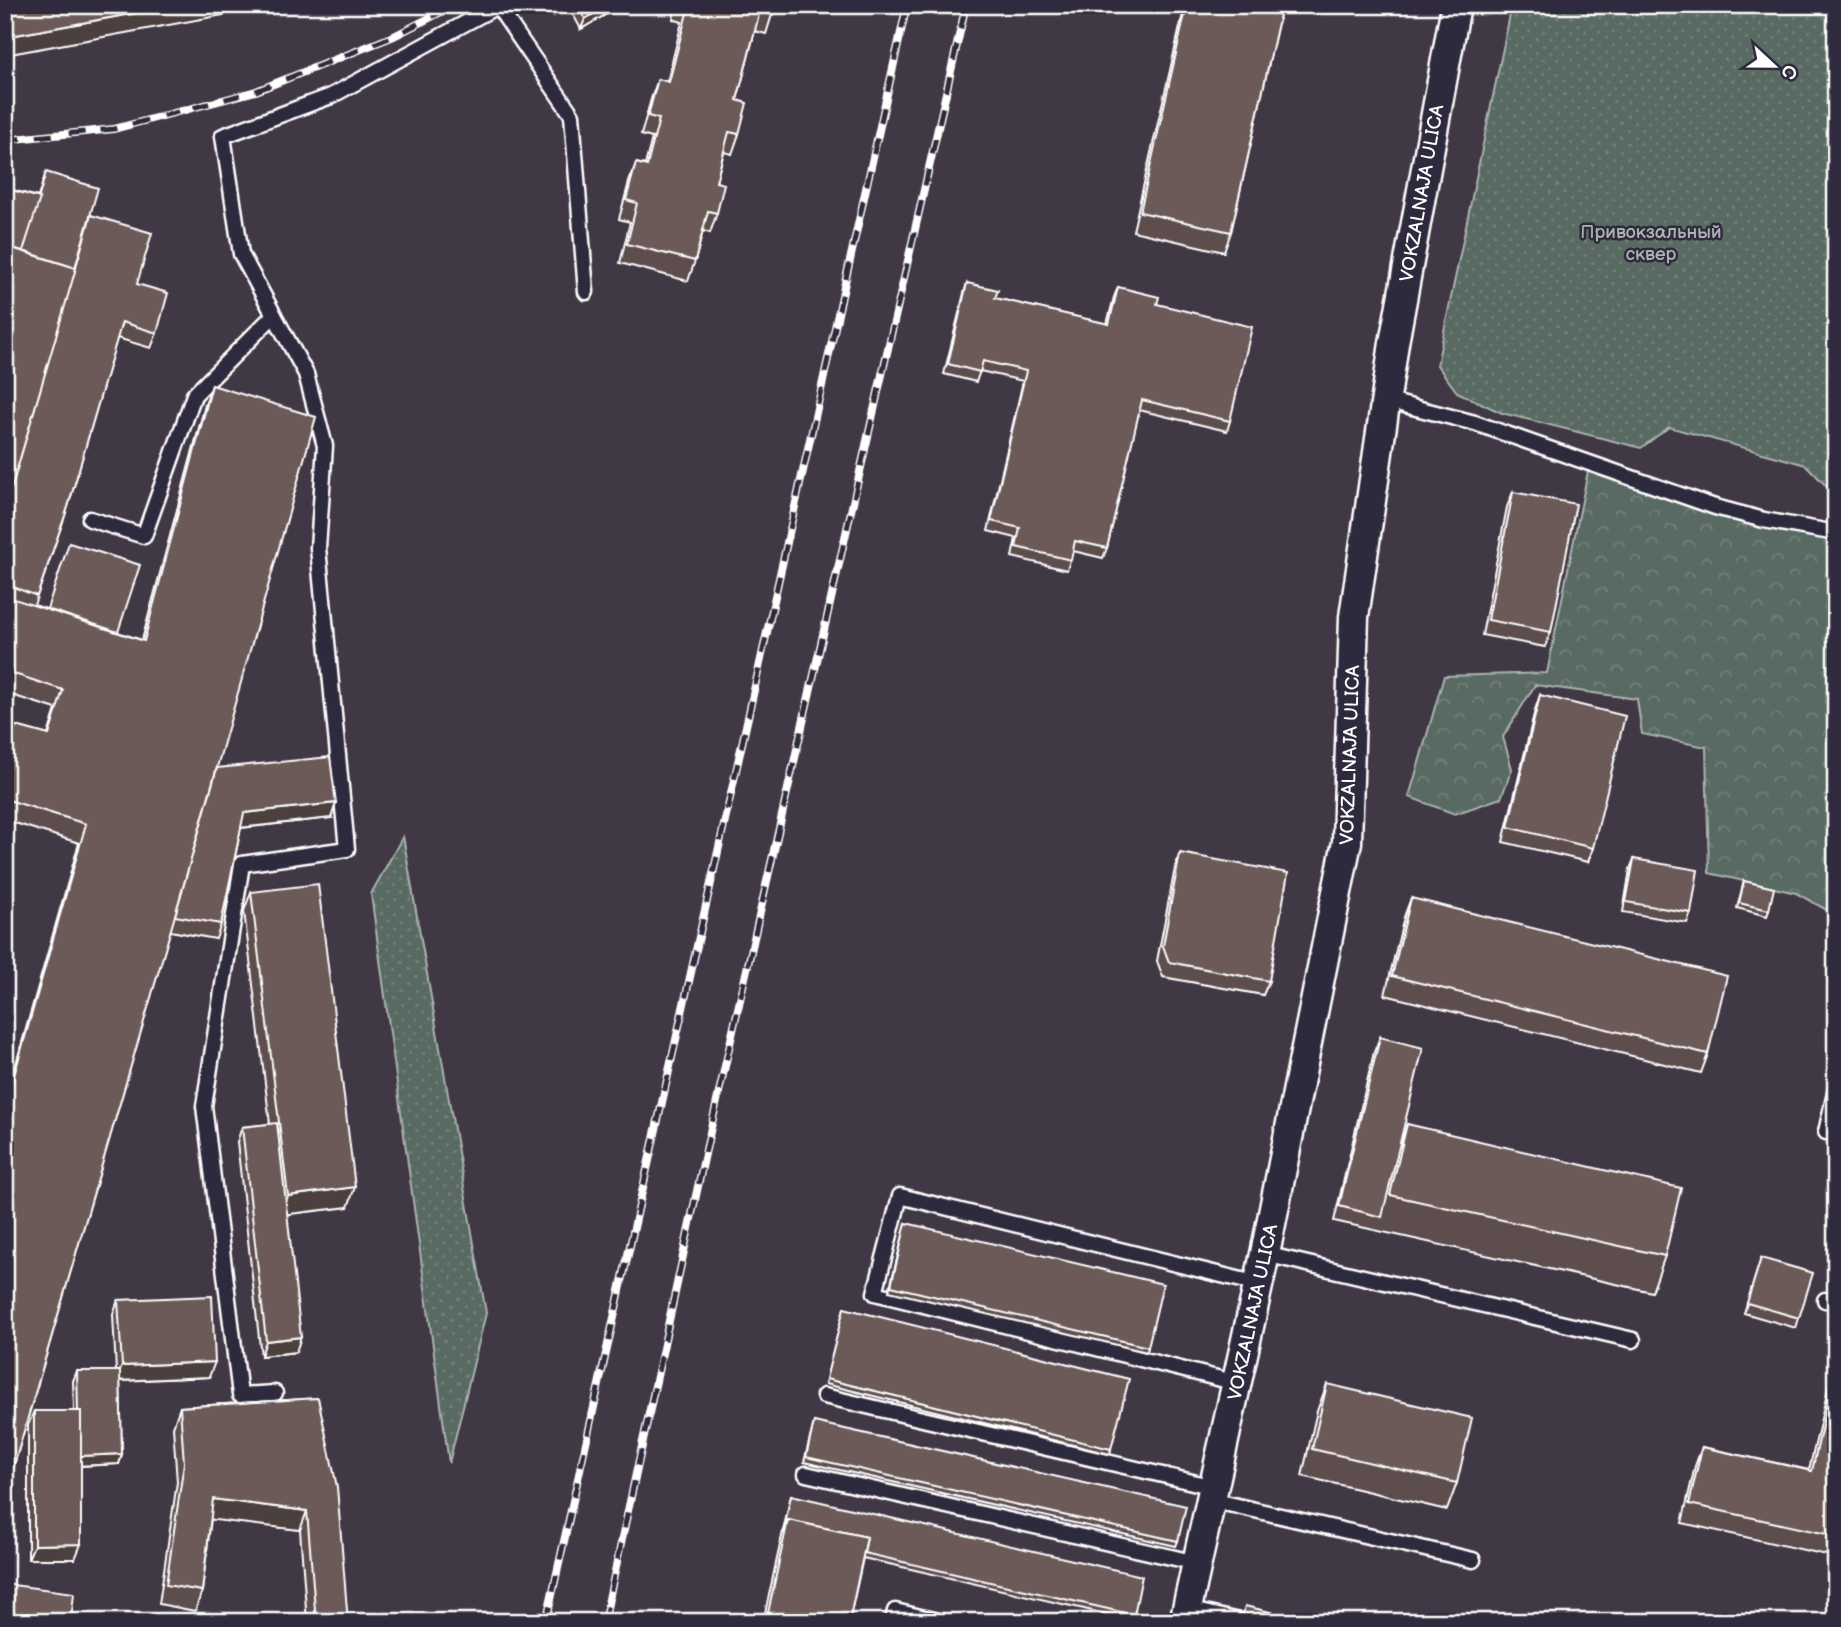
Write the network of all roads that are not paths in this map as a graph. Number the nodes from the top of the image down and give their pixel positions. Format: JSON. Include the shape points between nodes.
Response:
{"nodes":[{"id":1,"x":1456,"y":5,"type":"edge"},
{"id":2,"x":497,"y":6,"type":"edge"},
{"id":3,"x":586,"y":292,"type":"dead end"},
{"id":4,"x":274,"y":315,"type":"junction"},
{"id":5,"x":1385,"y":400,"type":"junction"},
{"id":6,"x":90,"y":519,"type":"dead end"},
{"id":7,"x":1836,"y":533,"type":"edge"},
{"id":8,"x":1836,"y":1089,"type":"edge"},
{"id":9,"x":1826,"y":1132,"type":"dead end"},
{"id":10,"x":1265,"y":1254,"type":"junction"},
{"id":11,"x":1258,"y":1284,"type":"junction"},
{"id":12,"x":1633,"y":1340,"type":"dead end"},
{"id":13,"x":1237,"y":1383,"type":"junction"},
{"id":14,"x":275,"y":1392,"type":"dead end"},
{"id":15,"x":824,"y":1396,"type":"dead end"},
{"id":16,"x":806,"y":1474,"type":"dead end"},
{"id":17,"x":1213,"y":1493,"type":"junction"},
{"id":18,"x":1473,"y":1560,"type":"dead end"},
{"id":19,"x":1197,"y":1563,"type":"junction"},
{"id":20,"x":1185,"y":1615,"type":"edge"},
{"id":21,"x":892,"y":1622,"type":"edge"},
{"id":22,"x":942,"y":1622,"type":"edge"},
{"id":23,"x":1243,"y":1622,"type":"edge"}],
"edges":[{"from":1,"to":5,"type":"street","name":"VOKZALNAJA ULICA"},
{"from":2,"to":3,"type":"lane","via":[[572,115]]},
{"from":2,"to":4,"type":"lane","via":[[331,96],[223,136],[241,254]]},
{"from":4,"to":6,"type":"lane","via":[[194,395],[144,536]]},
{"from":4,"to":14,"type":"lane","via":[[306,374],[324,446],[318,548],[347,849],[242,864],[204,1106],[240,1395]]},
{"from":5,"to":7,"type":"lane","via":[[1475,423],[1715,507]]},
{"from":5,"to":10,"type":"street","name":"VOKZALNAJA ULICA","via":[[1354,617],[1347,842]]},
{"from":8,"to":9,"type":"lane"},
{"from":10,"to":11,"type":"street","name":"VOKZALNAJA ULICA"},
{"from":10,"to":12,"type":"lane"},
{"from":11,"to":13,"type":"street","name":"VOKZALNAJA ULICA"},
{"from":11,"to":13,"type":"lane","via":[[900,1196],[875,1293]]},
{"from":13,"to":17,"type":"street","name":"VOKZALNAJA ULICA"},
{"from":15,"to":17,"type":"lane"},
{"from":16,"to":19,"type":"lane"},
{"from":17,"to":18,"type":"lane"},
{"from":17,"to":19,"type":"street","name":"VOKZALNAJA ULICA"},
{"from":19,"to":20,"type":"street","name":"VOKZALNAJA ULICA"},
{"from":20,"to":23,"type":"lane"},
{"from":21,"to":22,"type":"lane","via":[[895,1611]]}]}
